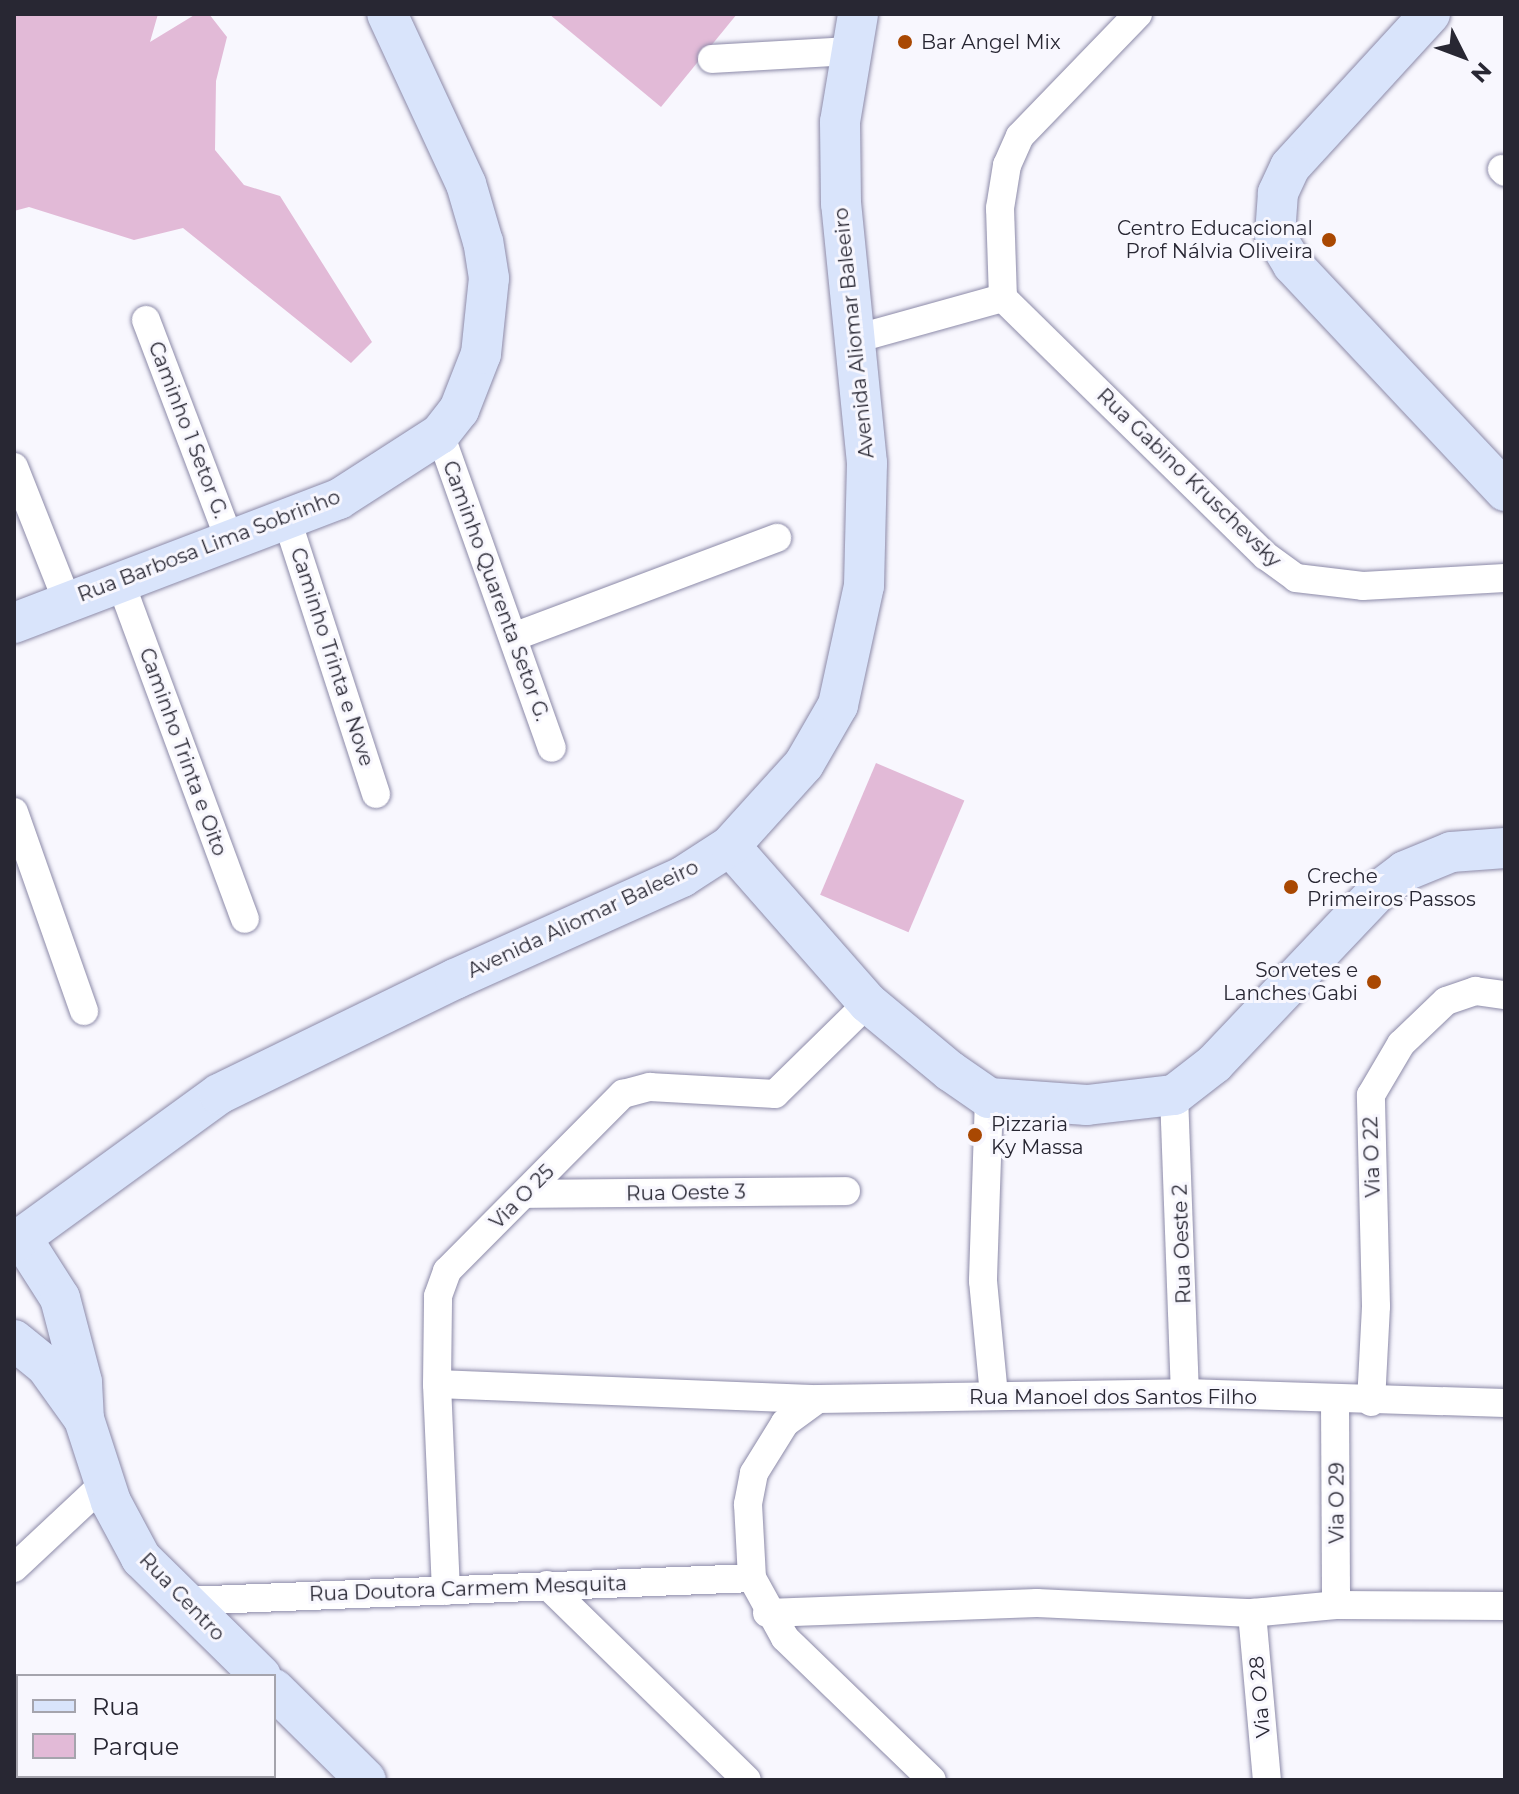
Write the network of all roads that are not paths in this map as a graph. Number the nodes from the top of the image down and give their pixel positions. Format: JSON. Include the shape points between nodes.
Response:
{"nodes":[{"id":1,"x":387,"y":14,"type":"edge"},
{"id":2,"x":1138,"y":14,"type":"edge"},
{"id":3,"x":1430,"y":14,"type":"edge"},
{"id":4,"x":853,"y":32,"type":"edge"},
{"id":5,"x":712,"y":59,"type":"dead end"},
{"id":6,"x":1003,"y":298,"type":"junction"},
{"id":7,"x":146,"y":320,"type":"dead end"},
{"id":8,"x":855,"y":339,"type":"junction"},
{"id":9,"x":440,"y":434,"type":"junction"},
{"id":10,"x":14,"y":467,"type":"edge"},
{"id":11,"x":1505,"y":491,"type":"edge"},
{"id":12,"x":287,"y":520,"type":"junction"},
{"id":13,"x":777,"y":538,"type":"dead end"},
{"id":14,"x":230,"y":541,"type":"junction"},
{"id":15,"x":1505,"y":578,"type":"edge"},
{"id":16,"x":121,"y":584,"type":"junction"},
{"id":17,"x":67,"y":601,"type":"junction"},
{"id":18,"x":14,"y":623,"type":"edge"},
{"id":19,"x":516,"y":636,"type":"junction"},
{"id":20,"x":552,"y":748,"type":"dead end"},
{"id":21,"x":376,"y":794,"type":"dead end"},
{"id":22,"x":14,"y":812,"type":"edge"},
{"id":23,"x":730,"y":846,"type":"junction"},
{"id":24,"x":1505,"y":848,"type":"edge"},
{"id":25,"x":245,"y":919,"type":"dead end"},
{"id":26,"x":1505,"y":995,"type":"edge"},
{"id":27,"x":868,"y":1003,"type":"junction"},
{"id":28,"x":84,"y":1011,"type":"dead end"},
{"id":29,"x":1174,"y":1095,"type":"junction"},
{"id":30,"x":989,"y":1098,"type":"junction"},
{"id":31,"x":846,"y":1191,"type":"dead end"},
{"id":32,"x":526,"y":1194,"type":"junction"},
{"id":33,"x":18,"y":1240,"type":"edge"},
{"id":34,"x":14,"y":1340,"type":"edge"},
{"id":35,"x":60,"y":1357,"type":"junction"},
{"id":36,"x":437,"y":1384,"type":"junction"},
{"id":37,"x":1185,"y":1393,"type":"junction"},
{"id":38,"x":994,"y":1395,"type":"junction"},
{"id":39,"x":818,"y":1399,"type":"junction"},
{"id":40,"x":1335,"y":1401,"type":"junction"},
{"id":41,"x":1371,"y":1402,"type":"junction"},
{"id":42,"x":1505,"y":1403,"type":"edge"},
{"id":43,"x":106,"y":1482,"type":"junction"},
{"id":44,"x":14,"y":1568,"type":"edge"},
{"id":45,"x":752,"y":1578,"type":"junction"},
{"id":46,"x":547,"y":1585,"type":"junction"},
{"id":47,"x":446,"y":1591,"type":"junction"},
{"id":48,"x":185,"y":1601,"type":"junction"},
{"id":49,"x":1336,"y":1605,"type":"junction"},
{"id":50,"x":1505,"y":1606,"type":"edge"},
{"id":51,"x":767,"y":1613,"type":"junction"},
{"id":52,"x":1252,"y":1613,"type":"junction"},
{"id":53,"x":259,"y":1674,"type":"edge"},
{"id":54,"x":276,"y":1691,"type":"edge"},
{"id":55,"x":366,"y":1780,"type":"edge"},
{"id":56,"x":747,"y":1780,"type":"edge"},
{"id":57,"x":932,"y":1780,"type":"edge"},
{"id":58,"x":1267,"y":1780,"type":"edge"}],
"edges":[{"from":1,"to":9,"type":"street","via":[[466,184],[489,278],[481,354],[459,410]]},
{"from":2,"to":6,"type":"street","via":[[1020,136],[1007,165],[1000,208]]},
{"from":3,"to":11,"type":"street","via":[[1290,167],[1278,193],[1275,235],[1293,265]]},
{"from":4,"to":5,"type":"street"},
{"from":4,"to":8,"type":"street","name":"Avenida Aliomar Baleeiro","via":[[840,122],[841,204]]},
{"from":6,"to":8,"type":"street"},
{"from":6,"to":15,"type":"street","name":"Rua Gabino Kruschevsky","via":[[1266,556],[1296,578],[1363,586]]},
{"from":7,"to":14,"type":"street","name":"Caminho 1 Setor G."},
{"from":8,"to":23,"type":"street","name":"Avenida Aliomar Baleeiro","via":[[869,525],[853,651],[838,705],[804,764]]},
{"from":9,"to":12,"type":"street","name":"Rua Barbosa Lima Sobrinho","via":[[339,499]]},
{"from":9,"to":19,"type":"street","name":"Caminho Quarenta Setor G."},
{"from":10,"to":17,"type":"street"},
{"from":12,"to":14,"type":"street","name":"Rua Barbosa Lima Sobrinho"},
{"from":12,"to":21,"type":"street","name":"Caminho Trinta e Nove"},
{"from":13,"to":19,"type":"street"},
{"from":14,"to":16,"type":"street","name":"Rua Barbosa Lima Sobrinho"},
{"from":16,"to":17,"type":"street","name":"Rua Barbosa Lima Sobrinho"},
{"from":16,"to":25,"type":"street","name":"Caminho Trinta e Oito"},
{"from":17,"to":18,"type":"street","name":"Rua Barbosa Lima Sobrinho"},
{"from":19,"to":20,"type":"street","name":"Caminho Quarenta Setor G."},
{"from":22,"to":28,"type":"street"},
{"from":23,"to":27,"type":"street"},
{"from":23,"to":33,"type":"street","name":"Avenida Aliomar Baleeiro","via":[[682,877],[219,1094]]},
{"from":24,"to":29,"type":"street","via":[[1451,852],[1405,871],[1376,893],[1214,1064]]},
{"from":26,"to":41,"type":"street","name":"Via O 22","via":[[1475,991],[1446,1001],[1401,1044],[1371,1095],[1376,1306]]},
{"from":27,"to":30,"type":"street"},
{"from":27,"to":32,"type":"street","name":"Via O 25","via":[[775,1094],[650,1087],[623,1094]]},
{"from":29,"to":30,"type":"street","via":[[1109,1105]]},
{"from":29,"to":37,"type":"street","name":"Rua Oeste 2"},
{"from":30,"to":38,"type":"street","via":[[983,1281]]},
{"from":31,"to":32,"type":"street","name":"Rua Oeste 3"},
{"from":32,"to":36,"type":"street","name":"Via O 25","via":[[439,1284]]},
{"from":33,"to":35,"type":"street","name":"Rua Centro","via":[[60,1298]]},
{"from":34,"to":35,"type":"street","name":"Rua Centro"},
{"from":35,"to":43,"type":"street","name":"Rua Centro"},
{"from":36,"to":39,"type":"street","name":"Rua Manoel dos Santos Filho"},
{"from":36,"to":47,"type":"street","name":"Via O 25"},
{"from":37,"to":38,"type":"street","name":"Rua Manoel dos Santos Filho"},
{"from":37,"to":40,"type":"street","name":"Rua Manoel dos Santos Filho"},
{"from":38,"to":39,"type":"street","name":"Rua Manoel dos Santos Filho"},
{"from":39,"to":45,"type":"street","via":[[785,1423],[754,1473],[748,1504]]},
{"from":40,"to":41,"type":"street","name":"Rua Manoel dos Santos Filho"},
{"from":40,"to":49,"type":"street","name":"Via O 29"},
{"from":41,"to":42,"type":"street","name":"Rua Manoel dos Santos Filho"},
{"from":43,"to":44,"type":"street"},
{"from":43,"to":48,"type":"street","name":"Rua Centro","via":[[123,1531],[141,1558]]},
{"from":45,"to":46,"type":"street","name":"Rua Doutora Carmem Mesquita"},
{"from":45,"to":51,"type":"street"},
{"from":46,"to":47,"type":"street","name":"Rua Doutora Carmem Mesquita"},
{"from":46,"to":56,"type":"street"},
{"from":47,"to":48,"type":"street","name":"Rua Doutora Carmem Mesquita"},
{"from":48,"to":53,"type":"street","name":"Rua Centro"},
{"from":49,"to":50,"type":"street"},
{"from":49,"to":52,"type":"street"},
{"from":51,"to":52,"type":"street","via":[[1037,1603]]},
{"from":51,"to":57,"type":"street","via":[[793,1646]]},
{"from":52,"to":58,"type":"street","name":"Via O 28"},
{"from":54,"to":55,"type":"street"}]}
